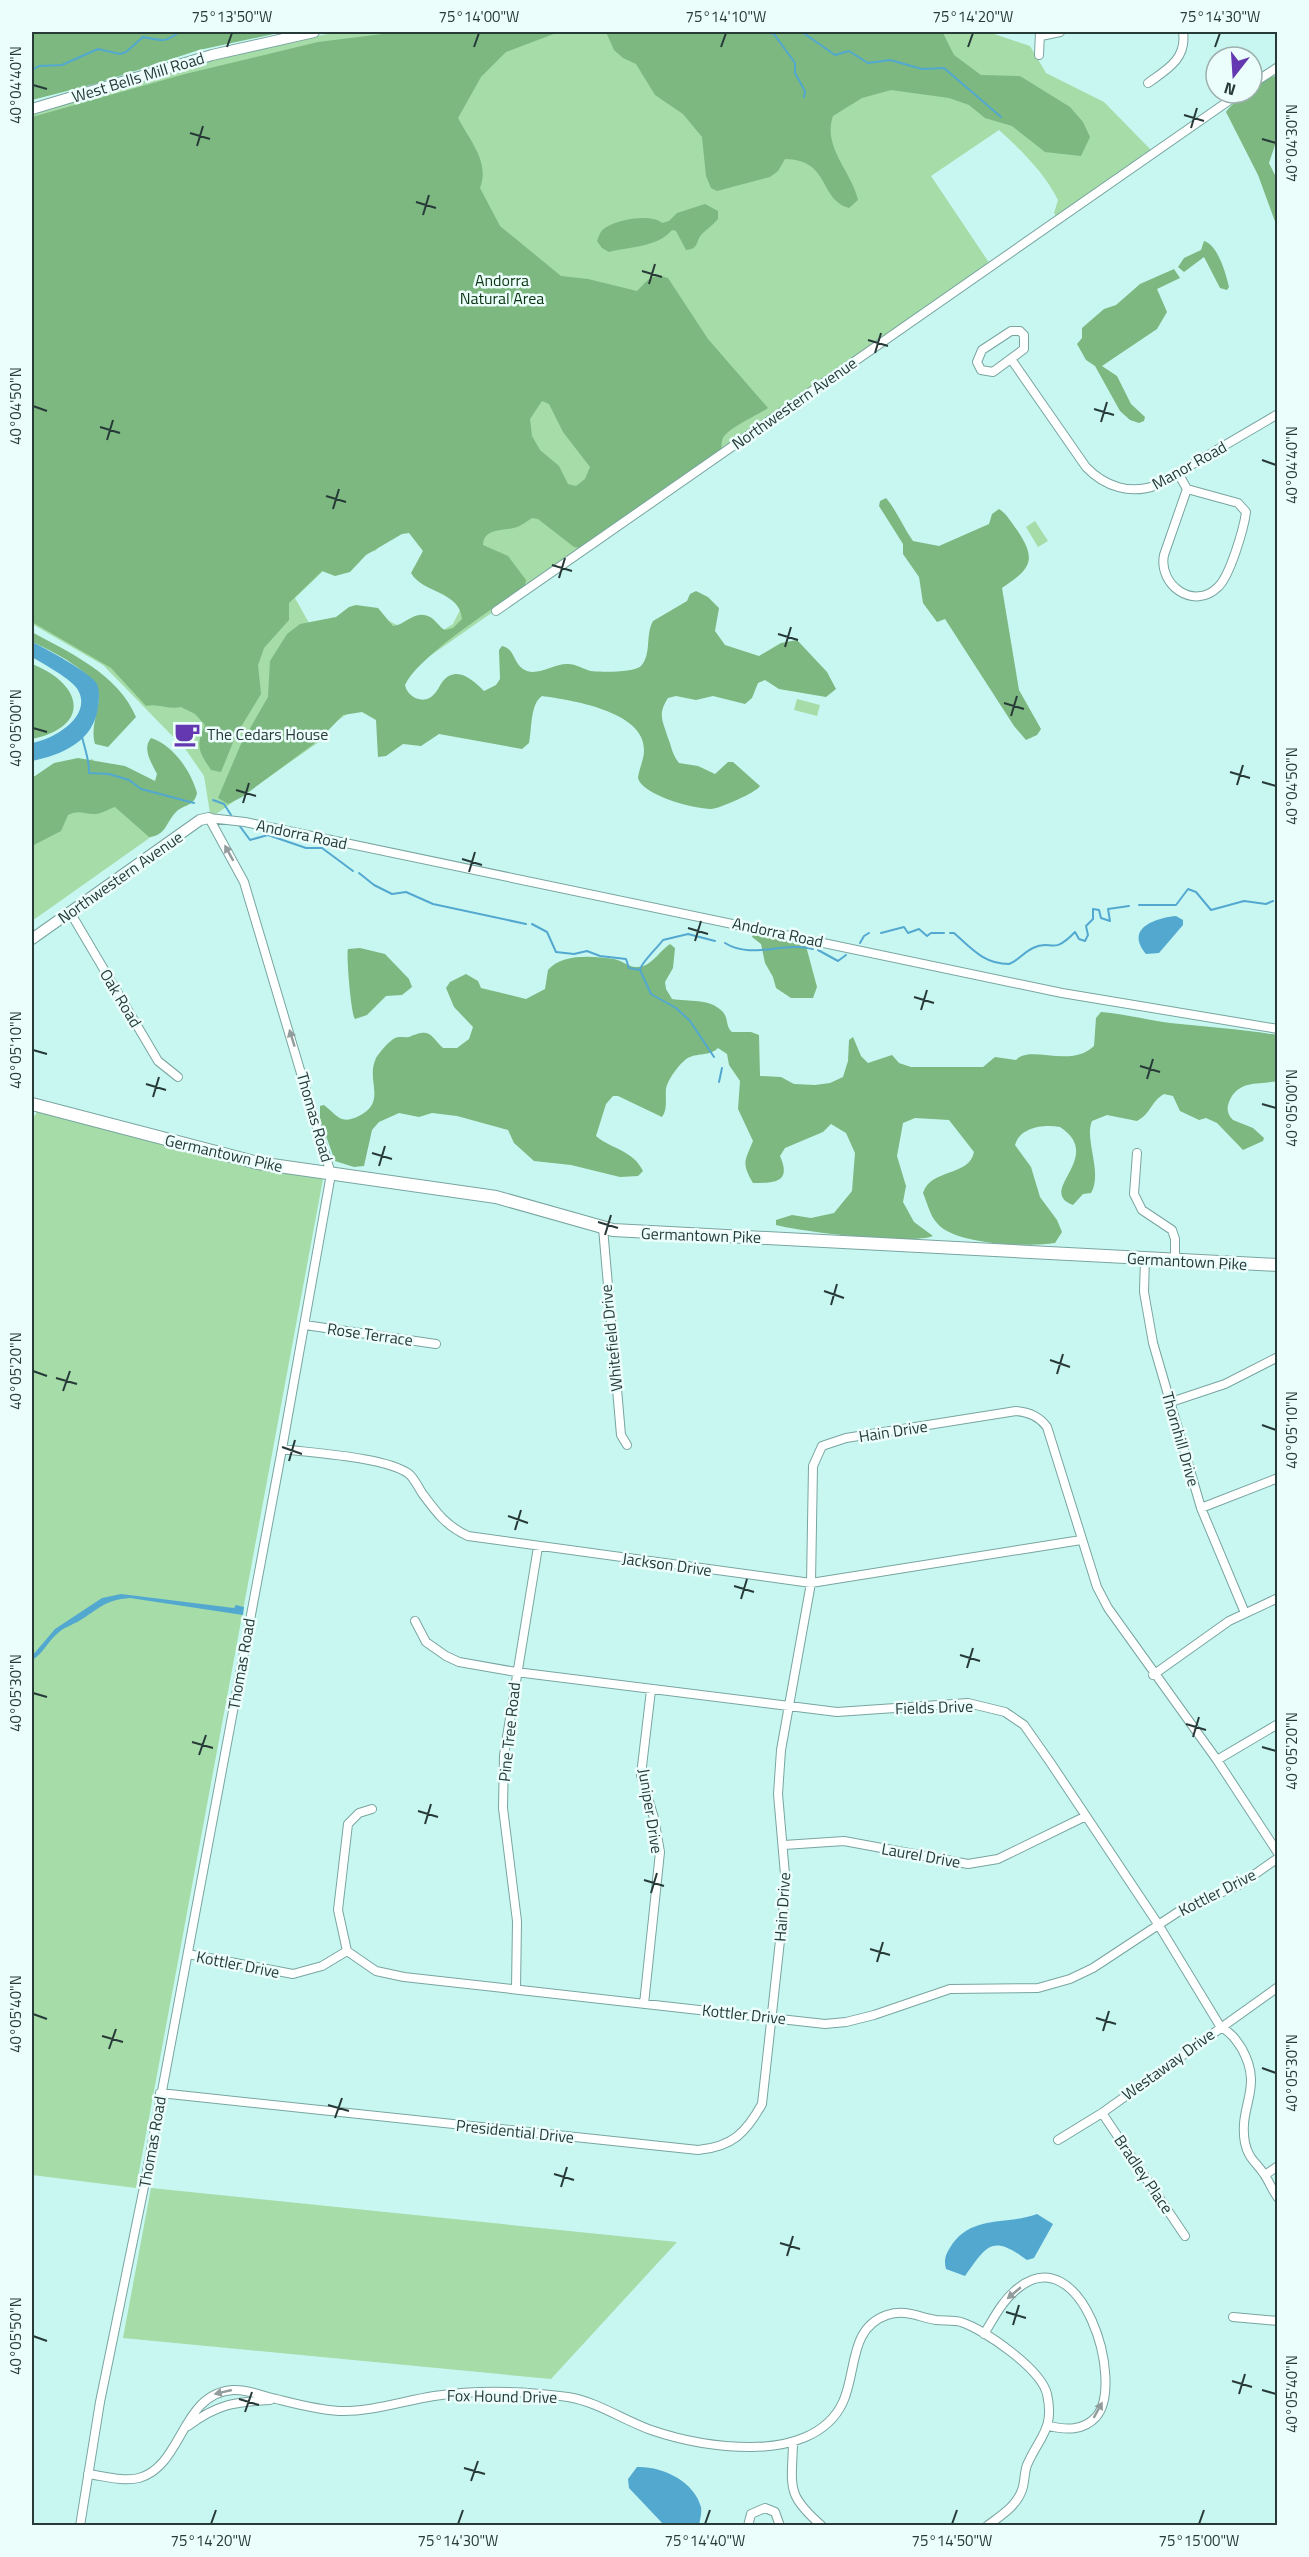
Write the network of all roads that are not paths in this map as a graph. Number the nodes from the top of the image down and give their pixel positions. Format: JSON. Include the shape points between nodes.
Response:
{"nodes":[{"id":1,"x":314,"y":32,"type":"edge"},
{"id":2,"x":1060,"y":32,"type":"edge"},
{"id":3,"x":1184,"y":32,"type":"edge"},
{"id":4,"x":1041,"y":34,"type":"edge"},
{"id":5,"x":1039,"y":55,"type":"dead end"},
{"id":6,"x":1278,"y":67,"type":"edge"},
{"id":7,"x":1264,"y":76,"type":"edge"},
{"id":8,"x":1148,"y":83,"type":"dead end"},
{"id":9,"x":1222,"y":105,"type":"edge"},
{"id":10,"x":32,"y":109,"type":"edge"},
{"id":11,"x":1011,"y":359,"type":"junction"},
{"id":12,"x":1278,"y":414,"type":"edge"},
{"id":13,"x":1178,"y":473,"type":"junction"},
{"id":14,"x":1187,"y":489,"type":"junction"},
{"id":15,"x":496,"y":611,"type":"dead end"},
{"id":16,"x":209,"y":818,"type":"junction"},
{"id":17,"x":70,"y":912,"type":"junction"},
{"id":18,"x":32,"y":939,"type":"edge"},
{"id":19,"x":1278,"y":1029,"type":"edge"},
{"id":20,"x":178,"y":1077,"type":"dead end"},
{"id":21,"x":32,"y":1104,"type":"edge"},
{"id":22,"x":1137,"y":1153,"type":"dead end"},
{"id":23,"x":331,"y":1174,"type":"junction"},
{"id":24,"x":603,"y":1228,"type":"junction"},
{"id":25,"x":1145,"y":1258,"type":"junction"},
{"id":26,"x":1175,"y":1260,"type":"junction"},
{"id":27,"x":1278,"y":1265,"type":"edge"},
{"id":28,"x":305,"y":1325,"type":"junction"},
{"id":29,"x":436,"y":1344,"type":"dead end"},
{"id":30,"x":1278,"y":1357,"type":"edge"},
{"id":31,"x":1171,"y":1402,"type":"junction"},
{"id":32,"x":627,"y":1445,"type":"dead end"},
{"id":33,"x":282,"y":1449,"type":"junction"},
{"id":34,"x":1278,"y":1478,"type":"edge"},
{"id":35,"x":1201,"y":1508,"type":"junction"},
{"id":36,"x":1081,"y":1540,"type":"junction"},
{"id":37,"x":538,"y":1547,"type":"junction"},
{"id":38,"x":811,"y":1583,"type":"junction"},
{"id":39,"x":1278,"y":1599,"type":"edge"},
{"id":40,"x":1245,"y":1613,"type":"junction"},
{"id":41,"x":415,"y":1621,"type":"dead end"},
{"id":42,"x":516,"y":1672,"type":"junction"},
{"id":43,"x":1153,"y":1675,"type":"junction"},
{"id":44,"x":651,"y":1690,"type":"junction"},
{"id":45,"x":788,"y":1707,"type":"junction"},
{"id":46,"x":1278,"y":1724,"type":"edge"},
{"id":47,"x":1217,"y":1760,"type":"junction"},
{"id":48,"x":372,"y":1809,"type":"dead end"},
{"id":49,"x":1084,"y":1816,"type":"junction"},
{"id":50,"x":784,"y":1845,"type":"junction"},
{"id":51,"x":1278,"y":1853,"type":"edge"},
{"id":52,"x":1278,"y":1858,"type":"edge"},
{"id":53,"x":1158,"y":1924,"type":"junction"},
{"id":54,"x":347,"y":1951,"type":"junction"},
{"id":55,"x":188,"y":1954,"type":"junction"},
{"id":56,"x":1278,"y":1987,"type":"edge"},
{"id":57,"x":516,"y":1989,"type":"junction"},
{"id":58,"x":644,"y":2004,"type":"junction"},
{"id":59,"x":772,"y":2017,"type":"junction"},
{"id":60,"x":1220,"y":2026,"type":"junction"},
{"id":61,"x":160,"y":2093,"type":"junction"},
{"id":62,"x":1102,"y":2113,"type":"junction"},
{"id":63,"x":1058,"y":2140,"type":"dead end"},
{"id":64,"x":1278,"y":2166,"type":"edge"},
{"id":65,"x":1265,"y":2175,"type":"junction"},
{"id":66,"x":1278,"y":2198,"type":"edge"},
{"id":67,"x":1185,"y":2236,"type":"dead end"},
{"id":68,"x":1233,"y":2317,"type":"dead end"},
{"id":69,"x":1278,"y":2320,"type":"edge"},
{"id":70,"x":984,"y":2334,"type":"junction"},
{"id":71,"x":277,"y":2400,"type":"junction"},
{"id":72,"x":1049,"y":2426,"type":"junction"},
{"id":73,"x":185,"y":2428,"type":"junction"},
{"id":74,"x":794,"y":2443,"type":"junction"},
{"id":75,"x":88,"y":2474,"type":"junction"},
{"id":76,"x":80,"y":2526,"type":"edge"},
{"id":77,"x":748,"y":2526,"type":"edge"},
{"id":78,"x":780,"y":2526,"type":"edge"},
{"id":79,"x":822,"y":2526,"type":"edge"},
{"id":80,"x":987,"y":2526,"type":"edge"}],
"edges":[{"from":1,"to":10,"type":"street","name":"West Bells Mill Road","via":[[212,55]]},
{"from":2,"to":4,"type":"street"},
{"from":3,"to":8,"type":"street","via":[[1184,47],[1177,60]]},
{"from":4,"to":5,"type":"street"},
{"from":6,"to":7,"type":"street"},
{"from":9,"to":15,"type":"street","name":"Northwestern Avenue"},
{"from":11,"to":11,"type":"street","via":[[1026,344],[1024,335],[1017,330],[982,350],[977,362],[981,370],[990,372]]},
{"from":11,"to":13,"type":"street","name":"Manor Road","via":[[1086,467],[1102,481],[1140,489]]},
{"from":12,"to":13,"type":"street","name":"Manor Road"},
{"from":13,"to":14,"type":"street"},
{"from":14,"to":14,"type":"street","via":[[1163,566],[1175,589],[1200,596],[1215,590],[1225,578],[1246,512],[1240,504]]},
{"from":16,"to":17,"type":"street","name":"Northwestern Avenue","via":[[200,820]]},
{"from":16,"to":19,"type":"street","name":"Andorra Road","via":[[245,822],[1062,993]]},
{"from":23,"to":16,"type":"street","name":"Thomas Road","one_way":true,"via":[[244,882]]},
{"from":17,"to":18,"type":"street","name":"Northwestern Avenue"},
{"from":17,"to":20,"type":"street","name":"Oak Road","via":[[159,1061]]},
{"from":21,"to":23,"type":"main road","name":"Germantown Pike","via":[[243,1159]]},
{"from":22,"to":26,"type":"street","via":[[1135,1198],[1142,1210],[1172,1230]]},
{"from":23,"to":24,"type":"main road","name":"Germantown Pike","via":[[496,1197]]},
{"from":23,"to":28,"type":"street","name":"Thomas Road"},
{"from":24,"to":25,"type":"main road","name":"Germantown Pike"},
{"from":24,"to":32,"type":"street","name":"Whitefield Drive","via":[[621,1435]]},
{"from":25,"to":26,"type":"main road","name":"Germantown Pike"},
{"from":25,"to":31,"type":"street","name":"Thornhill Drive","via":[[1144,1293],[1149,1324]]},
{"from":26,"to":27,"type":"main road","name":"Germantown Pike"},
{"from":28,"to":29,"type":"street","name":"Rose Terrace"},
{"from":28,"to":33,"type":"street","name":"Thomas Road"},
{"from":30,"to":31,"type":"street","via":[[1224,1384]]},
{"from":31,"to":35,"type":"street","name":"Thornhill Drive"},
{"from":33,"to":37,"type":"street","name":"Jackson Drive","via":[[389,1465],[409,1474],[450,1527],[468,1536]]},
{"from":33,"to":55,"type":"street","name":"Thomas Road"},
{"from":34,"to":35,"type":"street"},
{"from":35,"to":40,"type":"street","name":"Thornhill Drive"},
{"from":36,"to":38,"type":"street","name":"Jackson Drive"},
{"from":36,"to":38,"type":"street","name":"Hain Drive","via":[[1047,1427],[1031,1414],[1009,1412],[846,1438],[822,1446],[813,1466]]},
{"from":36,"to":43,"type":"street","name":"Hain Drive","via":[[1108,1608]]},
{"from":37,"to":38,"type":"street","name":"Jackson Drive"},
{"from":37,"to":42,"type":"street","name":"Pine Tree Road"},
{"from":38,"to":45,"type":"street","name":"Hain Drive"},
{"from":39,"to":40,"type":"street"},
{"from":40,"to":43,"type":"street"},
{"from":41,"to":42,"type":"street","name":"Fields Drive","via":[[426,1642],[446,1656]]},
{"from":42,"to":44,"type":"street","name":"Fields Drive"},
{"from":42,"to":57,"type":"street","name":"Pine Tree Road","via":[[504,1755],[503,1808],[517,1921]]},
{"from":43,"to":47,"type":"street","name":"Hain Drive"},
{"from":44,"to":45,"type":"street","name":"Fields Drive"},
{"from":44,"to":58,"type":"street","name":"Juniper Drive","via":[[641,1775],[660,1852]]},
{"from":45,"to":49,"type":"street","name":"Fields Drive","via":[[837,1712],[968,1703],[1005,1712],[1024,1725]]},
{"from":45,"to":50,"type":"street","name":"Hain Drive","via":[[778,1794]]},
{"from":46,"to":47,"type":"street"},
{"from":47,"to":51,"type":"street","name":"Hain Drive"},
{"from":48,"to":54,"type":"street","via":[[359,1813],[348,1824],[338,1910]]},
{"from":49,"to":50,"type":"street","name":"Laurel Drive","via":[[998,1859],[968,1864],[844,1841]]},
{"from":49,"to":53,"type":"street","name":"Fields Drive"},
{"from":50,"to":59,"type":"street","name":"Hain Drive","via":[[786,1886]]},
{"from":52,"to":53,"type":"street","name":"Kottler Drive","via":[[1241,1884]]},
{"from":53,"to":59,"type":"street","name":"Kottler Drive","via":[[1093,1968],[1038,1988],[950,1989],[846,2022],[825,2024]]},
{"from":53,"to":60,"type":"street","name":"Fields Drive"},
{"from":54,"to":55,"type":"street","name":"Kottler Drive","via":[[322,1966],[292,1974]]},
{"from":54,"to":57,"type":"street","name":"Kottler Drive","via":[[376,1971]]},
{"from":55,"to":61,"type":"street","name":"Thomas Road"},
{"from":56,"to":60,"type":"street","name":"Westaway Drive"},
{"from":57,"to":58,"type":"street","name":"Kottler Drive"},
{"from":58,"to":59,"type":"street","name":"Kottler Drive"},
{"from":59,"to":61,"type":"street","name":"Presidential Drive","via":[[762,2104],[748,2128],[715,2149]]},
{"from":60,"to":62,"type":"street","name":"Westaway Drive"},
{"from":60,"to":65,"type":"street","name":"Fields Drive","via":[[1233,2034],[1251,2066],[1245,2142],[1249,2158]]},
{"from":61,"to":75,"type":"street","name":"Thomas Road"},
{"from":62,"to":63,"type":"street","name":"Westaway Drive"},
{"from":62,"to":67,"type":"street","name":"Bradley Place"},
{"from":64,"to":65,"type":"street"},
{"from":65,"to":66,"type":"street","name":"Fields Drive"},
{"from":68,"to":69,"type":"street"},
{"from":70,"to":72,"type":"street","name":"Fox Hound Drive","via":[[1035,2371],[1047,2393]]},
{"from":72,"to":70,"type":"street","one_way":true,"via":[[1076,2429],[1096,2416],[1104,2401],[1099,2341],[1081,2297],[1063,2283],[1046,2278],[1031,2281],[1006,2299]]},
{"from":70,"to":74,"type":"street","name":"Fox Hound Drive","via":[[960,2322],[902,2311],[875,2320],[858,2344],[843,2404],[810,2436]]},
{"from":71,"to":73,"type":"street","name":"Fox Hound Drive","via":[[228,2403]]},
{"from":71,"to":73,"type":"street","name":"Fox Hound Drive","one_way":true,"via":[[236,2390],[214,2394],[196,2409]]},
{"from":71,"to":74,"type":"street","name":"Fox Hound Drive","via":[[340,2411],[453,2394],[547,2395],[588,2402],[650,2429],[704,2443],[752,2447]]},
{"from":72,"to":80,"type":"street","via":[[1027,2465],[1022,2490],[1011,2507]]},
{"from":73,"to":75,"type":"street","name":"Fox Hound Drive","via":[[148,2474],[126,2479]]},
{"from":74,"to":79,"type":"street","via":[[790,2483],[804,2510]]},
{"from":75,"to":76,"type":"street","name":"Thomas Road"},
{"from":77,"to":78,"type":"street","via":[[751,2514],[765,2508],[775,2512]]}]}
